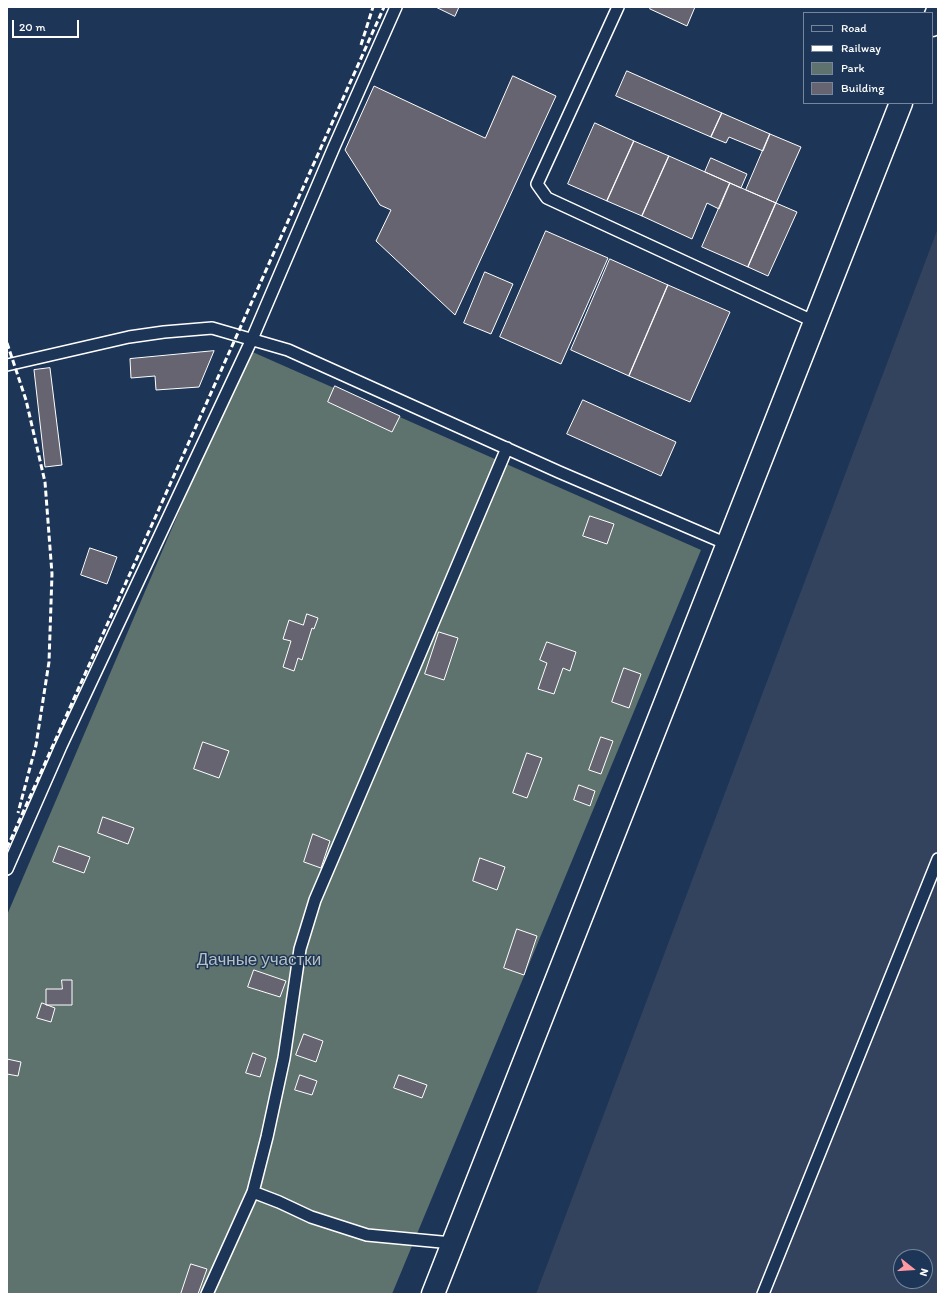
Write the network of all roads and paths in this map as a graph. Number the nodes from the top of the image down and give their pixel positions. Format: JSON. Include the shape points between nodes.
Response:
{"nodes":[{"id":1,"x":396,"y":7,"type":"edge"},
{"id":2,"x":618,"y":7,"type":"edge"},
{"id":3,"x":938,"y":10,"type":"edge"},
{"id":4,"x":933,"y":22,"type":"edge"},
{"id":5,"x":901,"y":104,"type":"edge"},
{"id":6,"x":815,"y":322,"type":"junction"},
{"id":7,"x":252,"y":339,"type":"junction"},
{"id":8,"x":7,"y":366,"type":"edge"},
{"id":9,"x":506,"y":448,"type":"junction"},
{"id":10,"x":727,"y":544,"type":"junction"},
{"id":11,"x":938,"y":859,"type":"edge"},
{"id":12,"x":7,"y":869,"type":"edge"},
{"id":13,"x":253,"y":1192,"type":"junction"},
{"id":14,"x":452,"y":1243,"type":"junction"},
{"id":15,"x":207,"y":1294,"type":"edge"},
{"id":16,"x":432,"y":1294,"type":"edge"},
{"id":17,"x":763,"y":1294,"type":"edge"}],
"edges":[{"from":1,"to":7,"type":"lane"},
{"from":2,"to":6,"type":"lane","via":[[537,184],[547,198]]},
{"from":3,"to":4,"type":"main road"},
{"from":5,"to":6,"type":"main road"},
{"from":6,"to":10,"type":"main road"},
{"from":7,"to":8,"type":"lane","via":[[212,328],[164,332],[129,337]]},
{"from":7,"to":9,"type":"lane","via":[[288,350]]},
{"from":7,"to":12,"type":"lane","via":[[61,746]]},
{"from":9,"to":10,"type":"lane"},
{"from":9,"to":13,"type":"lane","via":[[315,900],[300,949],[284,1058]]},
{"from":10,"to":14,"type":"main road"},
{"from":11,"to":17,"type":"lane"},
{"from":13,"to":14,"type":"lane","via":[[311,1217],[367,1235]]},
{"from":13,"to":15,"type":"lane"},
{"from":14,"to":16,"type":"main road"}]}
